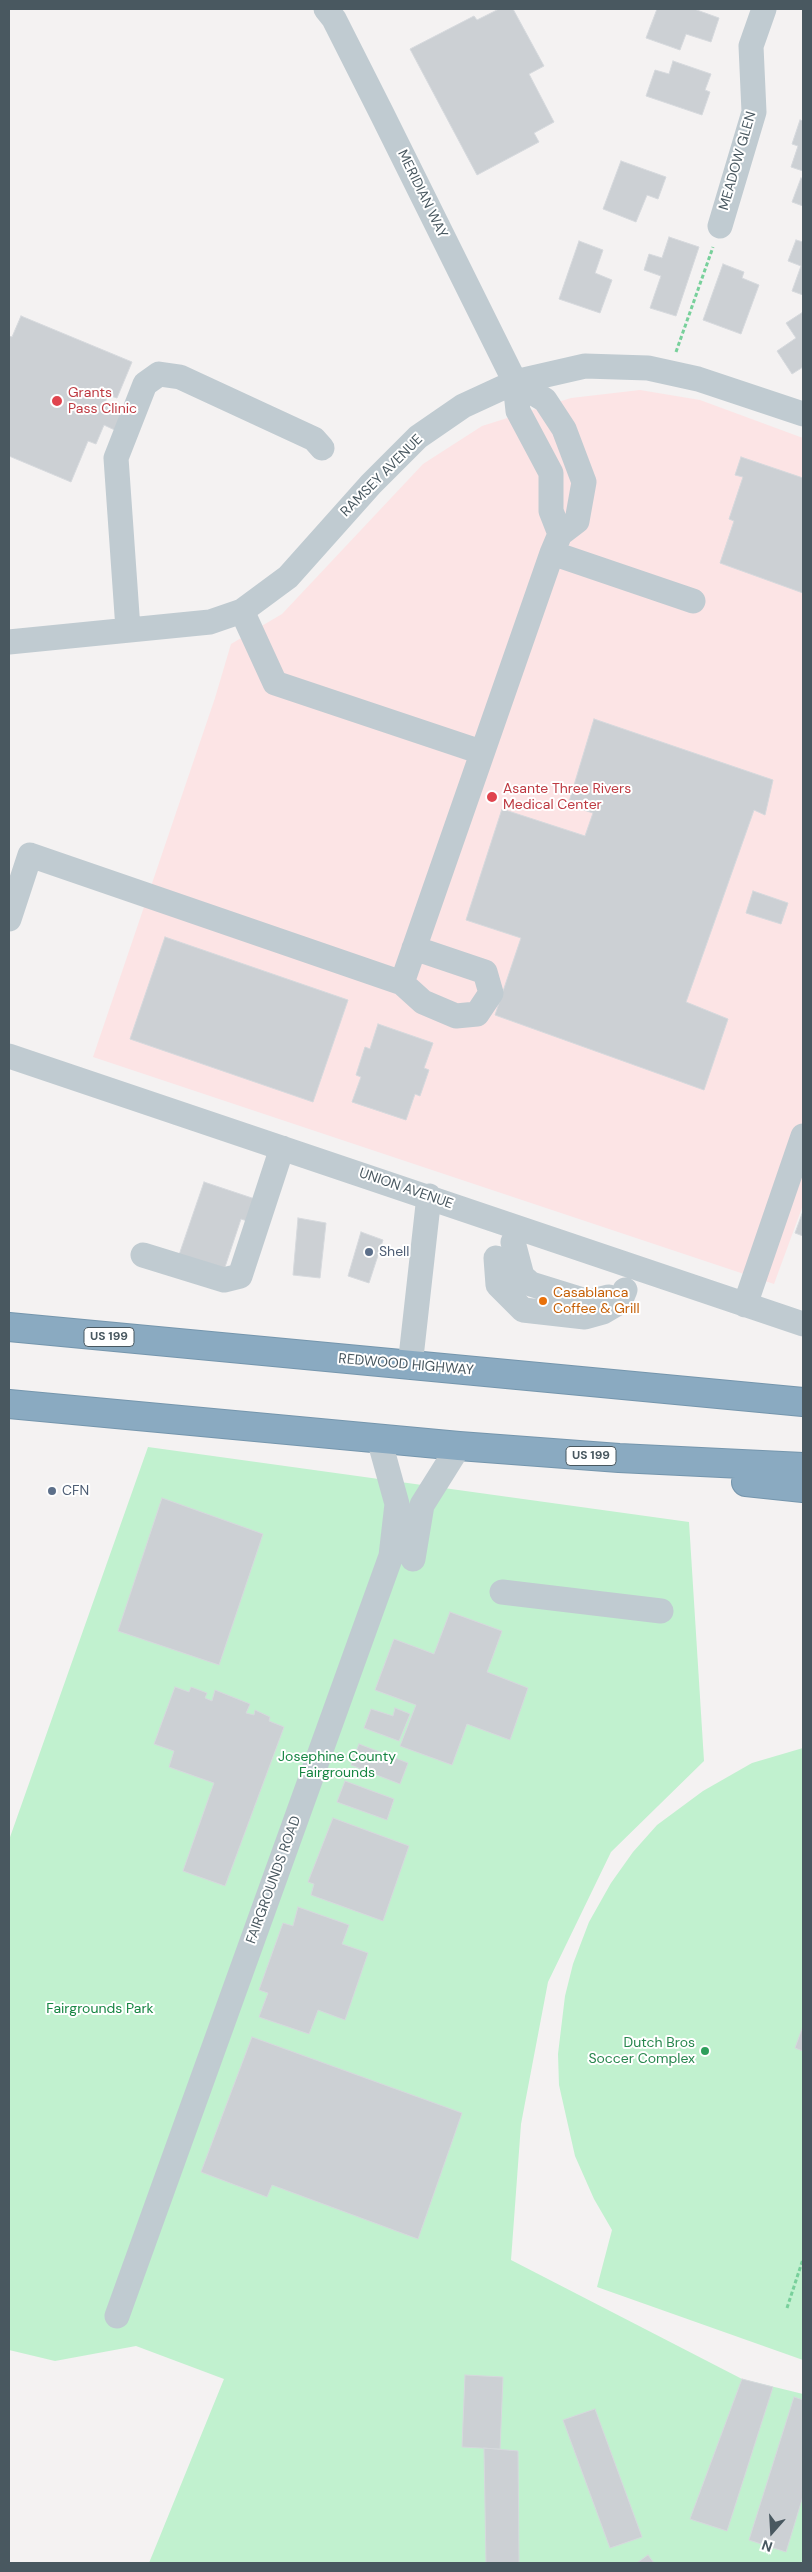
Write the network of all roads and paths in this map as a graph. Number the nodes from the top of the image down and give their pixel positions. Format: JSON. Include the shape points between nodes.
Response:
{"nodes":[{"id":1,"x":326,"y":9,"type":"edge"},
{"id":2,"x":764,"y":9,"type":"edge"},
{"id":3,"x":720,"y":226,"type":"joint"},
{"id":4,"x":670,"y":372,"type":"junction"},
{"id":5,"x":515,"y":382,"type":"junction"},
{"id":6,"x":803,"y":414,"type":"edge"},
{"id":7,"x":322,"y":448,"type":"dead end"},
{"id":8,"x":556,"y":544,"type":"junction"},
{"id":9,"x":693,"y":600,"type":"dead end"},
{"id":10,"x":242,"y":611,"type":"junction"},
{"id":11,"x":128,"y":629,"type":"junction"},
{"id":12,"x":9,"y":642,"type":"edge"},
{"id":13,"x":481,"y":752,"type":"junction"},
{"id":14,"x":9,"y":919,"type":"edge"},
{"id":15,"x":414,"y":948,"type":"junction"},
{"id":16,"x":402,"y":983,"type":"junction"},
{"id":17,"x":9,"y":1056,"type":"edge"},
{"id":18,"x":803,"y":1136,"type":"edge"},
{"id":19,"x":282,"y":1148,"type":"junction"},
{"id":20,"x":429,"y":1196,"type":"junction"},
{"id":21,"x":505,"y":1250,"type":"joint"},
{"id":22,"x":143,"y":1255,"type":"dead end"},
{"id":23,"x":745,"y":1305,"type":"junction"},
{"id":24,"x":803,"y":1324,"type":"edge"},
{"id":25,"x":9,"y":1327,"type":"edge"},
{"id":26,"x":410,"y":1366,"type":"junction"},
{"id":27,"x":803,"y":1402,"type":"edge"},
{"id":28,"x":9,"y":1404,"type":"edge"},
{"id":29,"x":379,"y":1439,"type":"junction"},
{"id":30,"x":459,"y":1446,"type":"junction"},
{"id":31,"x":620,"y":1458,"type":"junction"},
{"id":32,"x":803,"y":1468,"type":"edge"},
{"id":33,"x":803,"y":1488,"type":"edge"},
{"id":34,"x":402,"y":1558,"type":"junction"},
{"id":35,"x":502,"y":1592,"type":"dead end"},
{"id":36,"x":661,"y":1611,"type":"dead end"},
{"id":37,"x":803,"y":2259,"type":"edge"},
{"id":38,"x":787,"y":2308,"type":"dead end"},
{"id":39,"x":117,"y":2316,"type":"dead end"}],
"edges":[{"from":1,"to":5,"type":"street","name":"MERIDIAN WAY","via":[[334,19]]},
{"from":2,"to":3,"type":"street","name":"MEADOW GLEN","via":[[751,46],[754,112]]},
{"from":3,"to":4,"type":"path"},
{"from":4,"to":5,"type":"street","name":"RAMSEY AVENUE","via":[[585,366]]},
{"from":4,"to":6,"type":"street","name":"RAMSEY AVENUE"},
{"from":5,"to":8,"type":"street","via":[[518,411],[551,473],[551,511]]},
{"from":5,"to":8,"type":"street","via":[[545,400],[564,429],[584,482],[577,521]]},
{"from":5,"to":10,"type":"street","name":"RAMSEY AVENUE","via":[[463,406],[418,437],[288,577]]},
{"from":7,"to":11,"type":"street","via":[[314,439],[180,378],[159,374],[145,384],[116,458]]},
{"from":8,"to":9,"type":"street"},
{"from":8,"to":13,"type":"street"},
{"from":10,"to":11,"type":"street","name":"RAMSEY AVENUE","via":[[210,622]]},
{"from":10,"to":13,"type":"street","via":[[275,683]]},
{"from":11,"to":12,"type":"street","name":"RAMSEY AVENUE"},
{"from":13,"to":15,"type":"street"},
{"from":14,"to":16,"type":"street","via":[[30,855]]},
{"from":15,"to":16,"type":"street"},
{"from":15,"to":16,"type":"street","via":[[485,972],[491,993],[477,1014],[456,1016],[423,1002]]},
{"from":17,"to":19,"type":"street","name":"UNION AVENUE"},
{"from":18,"to":23,"type":"street"},
{"from":19,"to":20,"type":"street","name":"UNION AVENUE"},
{"from":19,"to":22,"type":"street","via":[[240,1276],[224,1280]]},
{"from":20,"to":23,"type":"street","name":"UNION AVENUE"},
{"from":20,"to":26,"type":"street"},
{"from":21,"to":21,"type":"street","via":[[498,1285],[522,1310],[585,1317],[620,1302],[625,1290],[589,1302],[532,1284],[522,1276]]},
{"from":23,"to":24,"type":"street","name":"UNION AVENUE"},
{"from":25,"to":26,"type":"highway","name":"REDWOOD HIGHWAY","number":"US 199"},
{"from":26,"to":27,"type":"highway","name":"REDWOOD HIGHWAY","number":"US 199"},
{"from":28,"to":29,"type":"highway","number":"US 199"},
{"from":29,"to":30,"type":"highway","number":"US 199"},
{"from":29,"to":34,"type":"street","name":"FAIRGROUNDS ROAD","via":[[397,1504]]},
{"from":30,"to":31,"type":"highway","number":"US 199"},
{"from":30,"to":34,"type":"street","via":[[422,1505]]},
{"from":31,"to":32,"type":"highway","number":"US 199"},
{"from":31,"to":33,"type":"highway","via":[[721,1479]]},
{"from":34,"to":39,"type":"street","name":"FAIRGROUNDS ROAD"},
{"from":35,"to":36,"type":"street"},
{"from":37,"to":38,"type":"path"}]}
